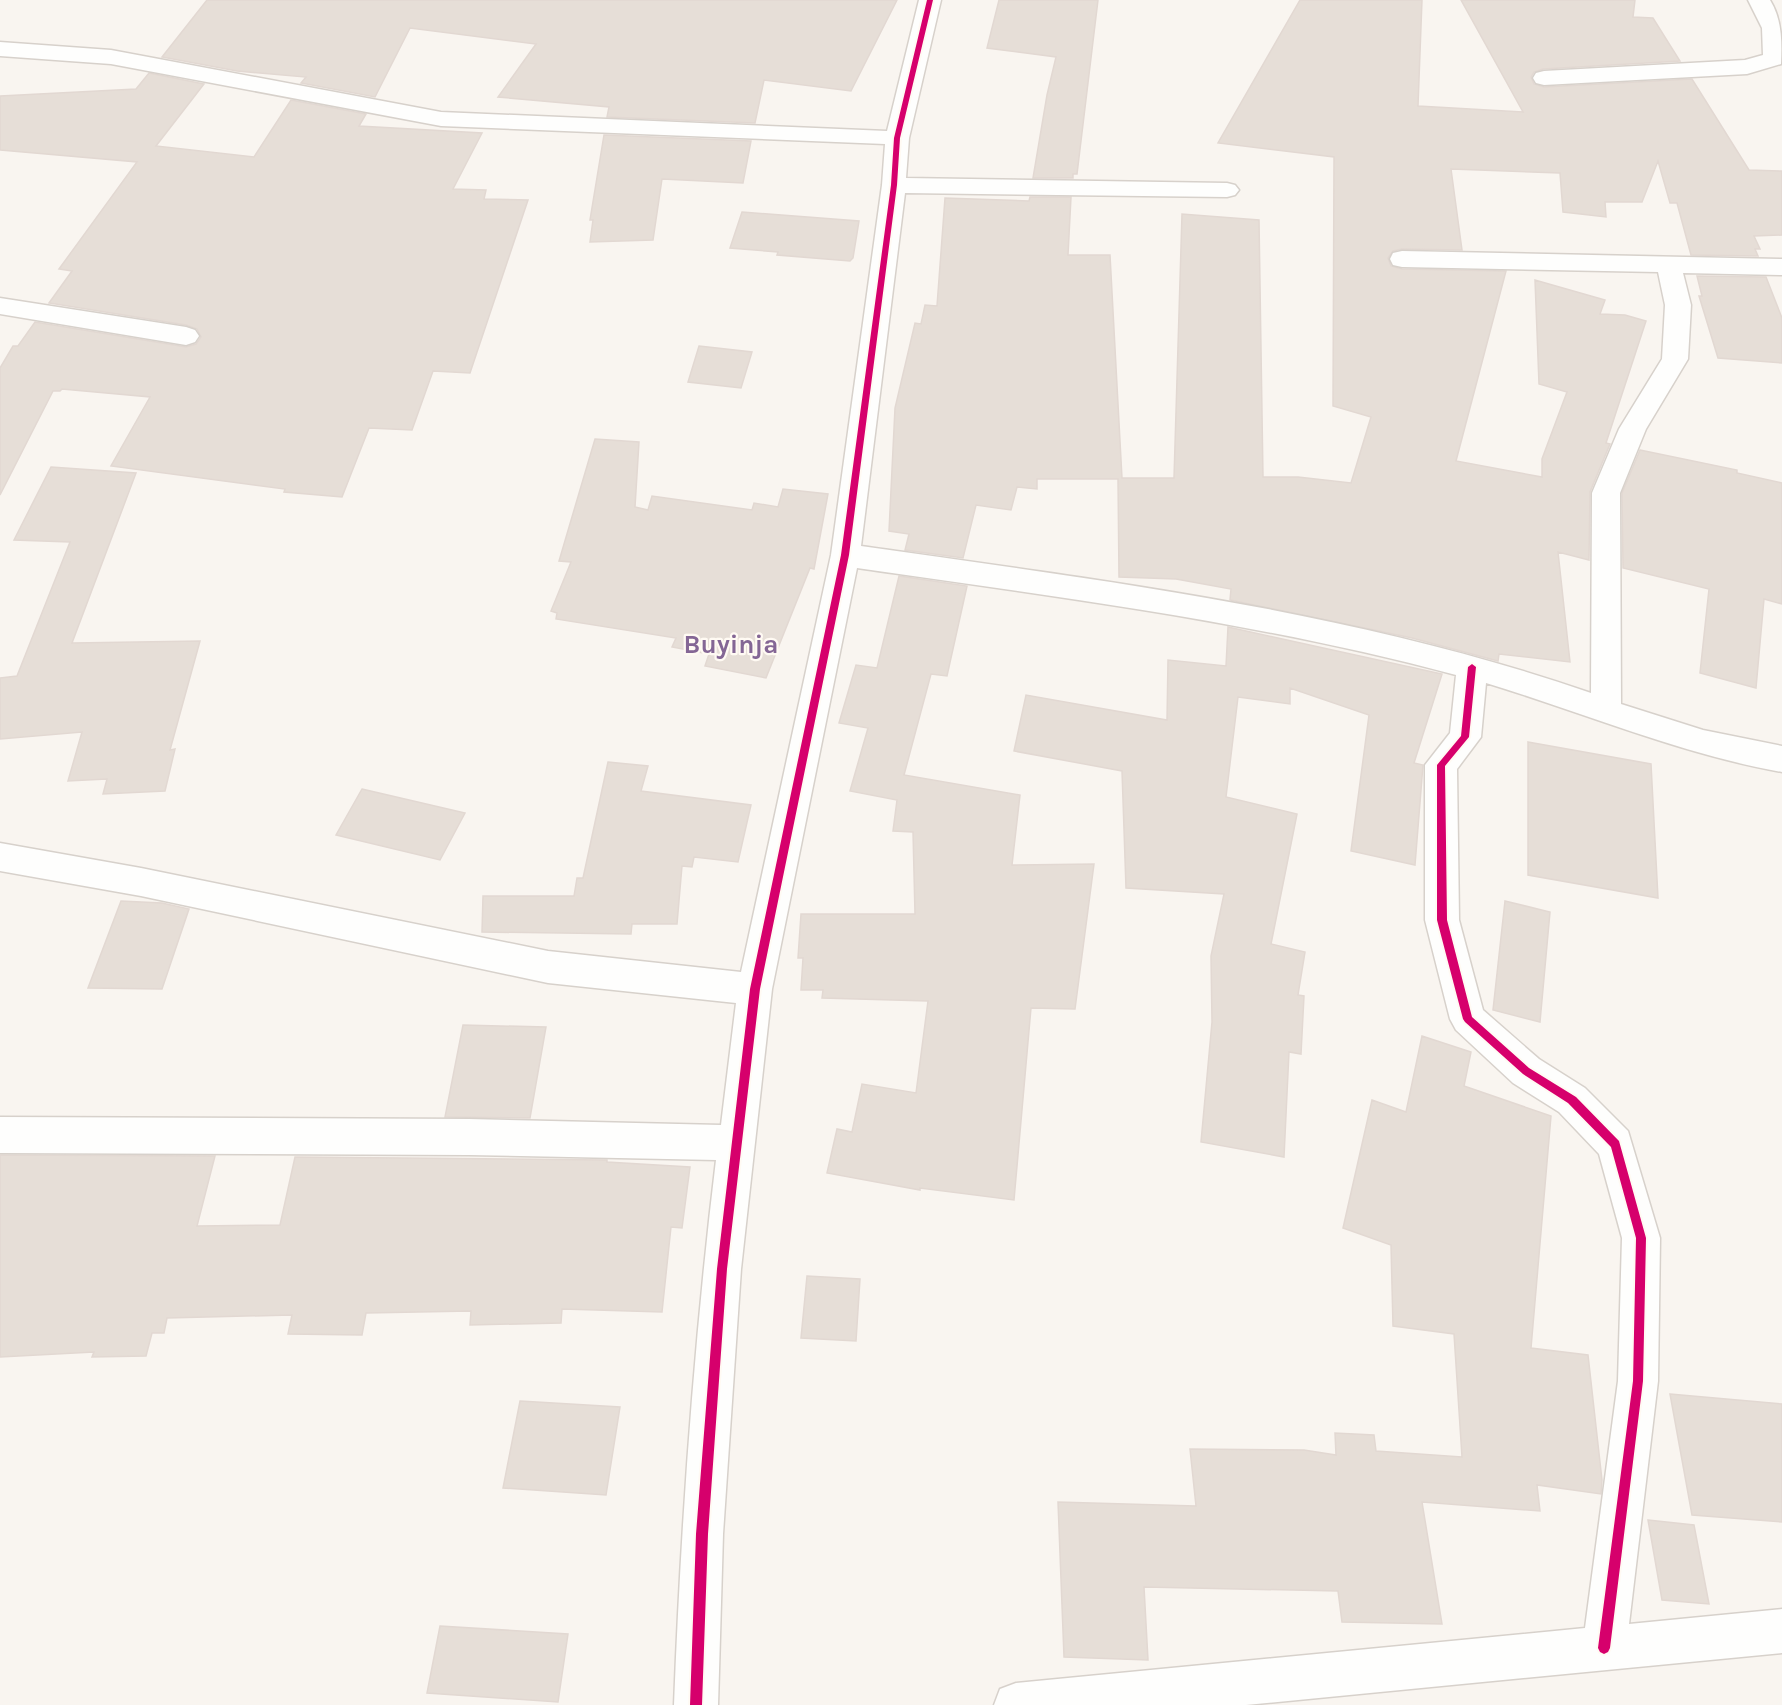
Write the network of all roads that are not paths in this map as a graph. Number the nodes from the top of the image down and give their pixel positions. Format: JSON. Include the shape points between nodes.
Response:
{"nodes":[{"id":1,"x":930,"y":0,"type":"edge"},
{"id":2,"x":1759,"y":0,"type":"edge"},
{"id":3,"x":0,"y":49,"type":"edge"},
{"id":4,"x":1544,"y":78,"type":"dead end"},
{"id":5,"x":897,"y":138,"type":"junction"},
{"id":6,"x":894,"y":184,"type":"junction"},
{"id":7,"x":1227,"y":190,"type":"dead end"},
{"id":8,"x":1402,"y":259,"type":"dead end"},
{"id":9,"x":1669,"y":264,"type":"junction"},
{"id":10,"x":1782,"y":267,"type":"edge"},
{"id":11,"x":0,"y":306,"type":"edge"},
{"id":12,"x":186,"y":336,"type":"dead end"},
{"id":13,"x":845,"y":555,"type":"junction"},
{"id":14,"x":1472,"y":667,"type":"junction"},
{"id":15,"x":1606,"y":711,"type":"junction"},
{"id":16,"x":1782,"y":759,"type":"edge"},
{"id":17,"x":0,"y":858,"type":"edge"},
{"id":18,"x":755,"y":989,"type":"junction"},
{"id":19,"x":0,"y":1135,"type":"edge"},
{"id":20,"x":736,"y":1143,"type":"junction"},
{"id":21,"x":1782,"y":1631,"type":"edge"},
{"id":22,"x":1604,"y":1648,"type":"junction"},
{"id":23,"x":696,"y":1705,"type":"edge"},
{"id":24,"x":1016,"y":1705,"type":"edge"}],
"edges":[{"from":1,"to":5,"type":"street"},
{"from":2,"to":4,"type":"street","via":[[1773,23],[1777,46],[1773,59],[1747,67]]},
{"from":3,"to":5,"type":"street","via":[[111,57],[441,119]]},
{"from":5,"to":6,"type":"street"},
{"from":6,"to":7,"type":"street"},
{"from":6,"to":13,"type":"street"},
{"from":8,"to":9,"type":"street"},
{"from":9,"to":10,"type":"street"},
{"from":9,"to":15,"type":"street","via":[[1678,305],[1675,359],[1633,429],[1606,493]]},
{"from":11,"to":12,"type":"street"},
{"from":13,"to":14,"type":"street","via":[[1268,618]]},
{"from":13,"to":18,"type":"street"},
{"from":14,"to":15,"type":"street"},
{"from":14,"to":22,"type":"street","via":[[1465,737],[1441,765],[1442,920],[1468,1019],[1526,1071],[1572,1100],[1614,1144],[1641,1238],[1638,1381]]},
{"from":15,"to":16,"type":"street","via":[[1694,740]]},
{"from":17,"to":18,"type":"street","via":[[141,882],[548,967]]},
{"from":18,"to":20,"type":"street"},
{"from":19,"to":20,"type":"street","via":[[469,1137]]},
{"from":20,"to":23,"type":"street","via":[[722,1269],[702,1534]]},
{"from":21,"to":22,"type":"street"},
{"from":22,"to":24,"type":"street"}]}
